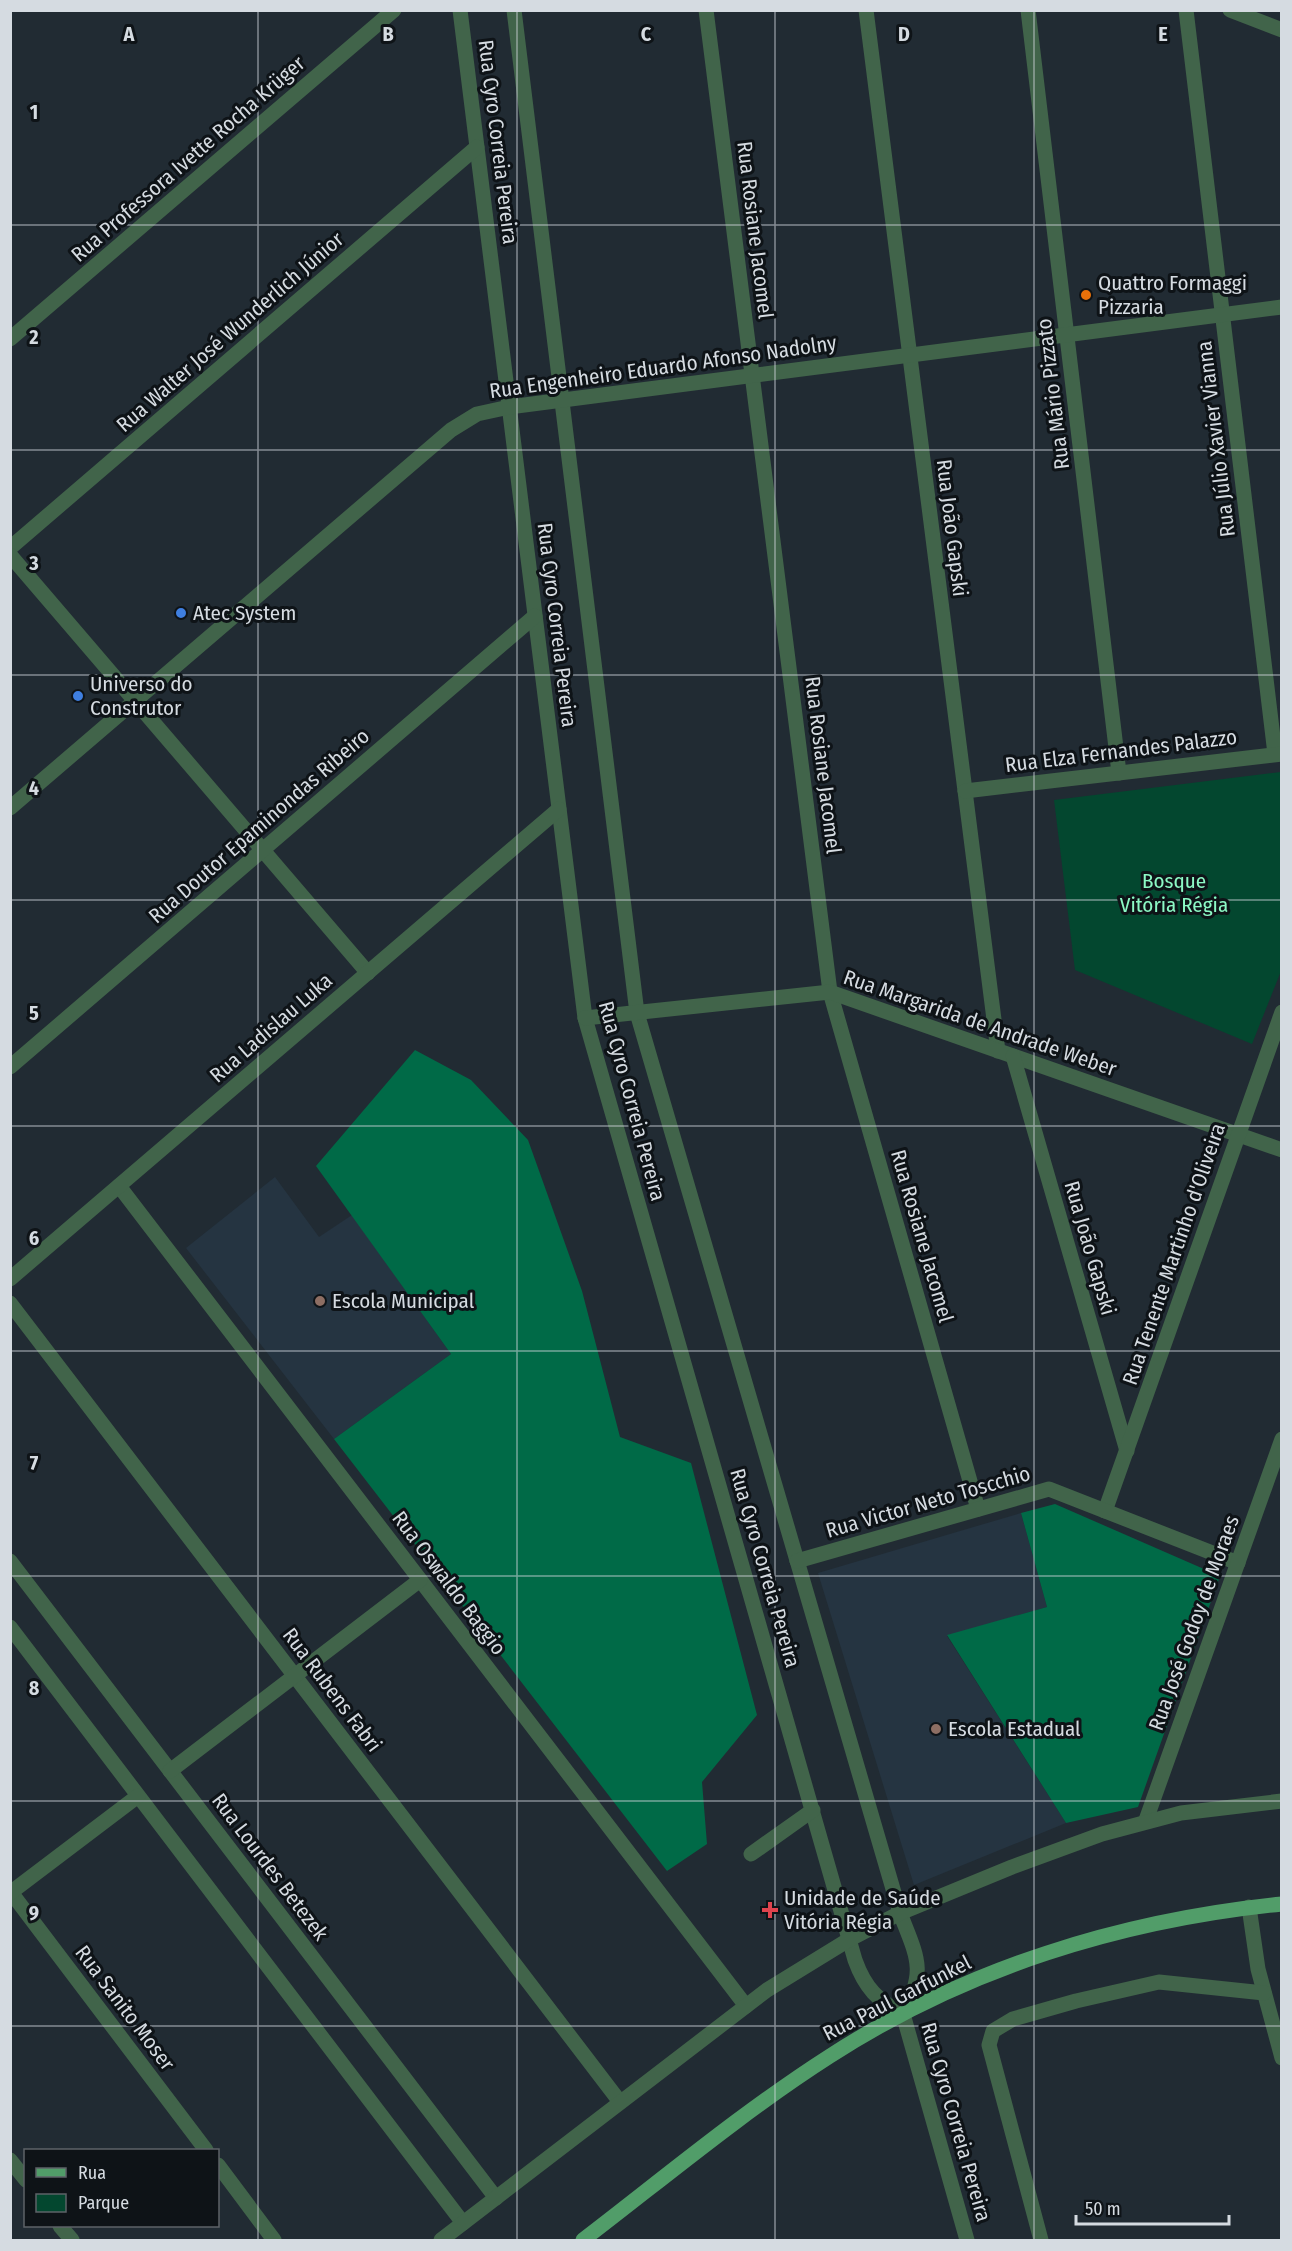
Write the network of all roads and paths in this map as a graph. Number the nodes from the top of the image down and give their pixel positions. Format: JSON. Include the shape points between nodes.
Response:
{"nodes":[{"id":1,"x":394,"y":10,"type":"edge"},
{"id":2,"x":460,"y":10,"type":"edge"},
{"id":3,"x":514,"y":10,"type":"edge"},
{"id":4,"x":706,"y":10,"type":"edge"},
{"id":5,"x":866,"y":10,"type":"edge"},
{"id":6,"x":1028,"y":10,"type":"edge"},
{"id":7,"x":1186,"y":10,"type":"edge"},
{"id":8,"x":1230,"y":10,"type":"edge"},
{"id":9,"x":1281,"y":30,"type":"edge"},
{"id":10,"x":477,"y":147,"type":"junction"},
{"id":11,"x":1281,"y":307,"type":"edge"},
{"id":12,"x":1222,"y":315,"type":"junction"},
{"id":13,"x":1067,"y":335,"type":"junction"},
{"id":14,"x":10,"y":339,"type":"edge"},
{"id":15,"x":909,"y":355,"type":"junction"},
{"id":16,"x":752,"y":375,"type":"junction"},
{"id":17,"x":562,"y":400,"type":"junction"},
{"id":18,"x":509,"y":407,"type":"junction"},
{"id":19,"x":10,"y":548,"type":"edge"},
{"id":20,"x":10,"y":555,"type":"edge"},
{"id":21,"x":535,"y":616,"type":"junction"},
{"id":22,"x":135,"y":701,"type":"junction"},
{"id":23,"x":1278,"y":754,"type":"edge"},
{"id":24,"x":1119,"y":772,"type":"junction"},
{"id":25,"x":964,"y":791,"type":"junction"},
{"id":26,"x":10,"y":808,"type":"edge"},
{"id":27,"x":559,"y":809,"type":"junction"},
{"id":28,"x":263,"y":850,"type":"junction"},
{"id":29,"x":368,"y":973,"type":"junction"},
{"id":30,"x":830,"y":992,"type":"junction"},
{"id":31,"x":1281,"y":1012,"type":"edge"},
{"id":32,"x":637,"y":1013,"type":"junction"},
{"id":33,"x":585,"y":1018,"type":"junction"},
{"id":34,"x":998,"y":1051,"type":"junction"},
{"id":35,"x":1013,"y":1056,"type":"junction"},
{"id":36,"x":10,"y":1067,"type":"edge"},
{"id":37,"x":1238,"y":1135,"type":"junction"},
{"id":38,"x":1281,"y":1150,"type":"edge"},
{"id":39,"x":119,"y":1186,"type":"junction"},
{"id":40,"x":10,"y":1279,"type":"edge"},
{"id":41,"x":10,"y":1303,"type":"edge"},
{"id":42,"x":1281,"y":1439,"type":"edge"},
{"id":43,"x":1127,"y":1451,"type":"junction"},
{"id":44,"x":978,"y":1509,"type":"junction"},
{"id":45,"x":1105,"y":1511,"type":"junction"},
{"id":46,"x":10,"y":1561,"type":"edge"},
{"id":47,"x":797,"y":1561,"type":"junction"},
{"id":48,"x":1238,"y":1563,"type":"junction"},
{"id":49,"x":420,"y":1580,"type":"junction"},
{"id":50,"x":10,"y":1627,"type":"edge"},
{"id":51,"x":295,"y":1676,"type":"junction"},
{"id":52,"x":171,"y":1771,"type":"junction"},
{"id":53,"x":138,"y":1796,"type":"junction"},
{"id":54,"x":1281,"y":1801,"type":"edge"},
{"id":55,"x":813,"y":1810,"type":"junction"},
{"id":56,"x":1146,"y":1820,"type":"junction"},
{"id":57,"x":751,"y":1854,"type":"dead end"},
{"id":58,"x":11,"y":1892,"type":"edge"},
{"id":59,"x":1281,"y":1904,"type":"edge"},
{"id":60,"x":1249,"y":1907,"type":"junction"},
{"id":61,"x":900,"y":1913,"type":"junction"},
{"id":62,"x":850,"y":1939,"type":"junction"},
{"id":63,"x":1264,"y":1993,"type":"junction"},
{"id":64,"x":746,"y":2006,"type":"junction"},
{"id":65,"x":903,"y":2014,"type":"junction"},
{"id":66,"x":1281,"y":2058,"type":"edge"},
{"id":67,"x":620,"y":2103,"type":"junction"},
{"id":68,"x":204,"y":2149,"type":"edge"},
{"id":69,"x":10,"y":2160,"type":"edge"},
{"id":70,"x":219,"y":2166,"type":"edge"},
{"id":71,"x":24,"y":2178,"type":"edge"},
{"id":72,"x":496,"y":2198,"type":"junction"},
{"id":73,"x":463,"y":2223,"type":"junction"},
{"id":74,"x":61,"y":2227,"type":"edge"},
{"id":75,"x":1039,"y":2240,"type":"edge"},
{"id":76,"x":72,"y":2241,"type":"edge"},
{"id":77,"x":274,"y":2241,"type":"edge"},
{"id":78,"x":441,"y":2241,"type":"edge"},
{"id":79,"x":583,"y":2241,"type":"edge"},
{"id":80,"x":967,"y":2241,"type":"edge"}],
"edges":[{"from":1,"to":14,"type":"street","name":"Rua Professora Ivette Rocha Krüger"},
{"from":2,"to":10,"type":"street","name":"Rua Cyro Correia Pereira"},
{"from":3,"to":17,"type":"street","name":"Rua Cyro Correia Pereira"},
{"from":4,"to":16,"type":"street","name":"Rua Rosiane Jacomel"},
{"from":5,"to":15,"type":"street","name":"Rua João Gapski"},
{"from":6,"to":13,"type":"street","name":"Rua Mário Pizzato"},
{"from":7,"to":12,"type":"street","name":"Rua Júlio Xavier Vianna"},
{"from":8,"to":9,"type":"street"},
{"from":10,"to":18,"type":"street","name":"Rua Cyro Correia Pereira"},
{"from":10,"to":19,"type":"street","name":"Rua Walter José Wunderlich Júnior"},
{"from":11,"to":12,"type":"street","name":"Rua Engenheiro Eduardo Afonso Nadolny"},
{"from":12,"to":13,"type":"street","name":"Rua Engenheiro Eduardo Afonso Nadolny"},
{"from":12,"to":23,"type":"street","name":"Rua Júlio Xavier Vianna"},
{"from":13,"to":15,"type":"street","name":"Rua Engenheiro Eduardo Afonso Nadolny"},
{"from":13,"to":24,"type":"street","name":"Rua Mário Pizzato"},
{"from":15,"to":16,"type":"street","name":"Rua Engenheiro Eduardo Afonso Nadolny"},
{"from":15,"to":25,"type":"street","name":"Rua João Gapski"},
{"from":16,"to":17,"type":"street","name":"Rua Engenheiro Eduardo Afonso Nadolny"},
{"from":16,"to":30,"type":"street","name":"Rua Rosiane Jacomel"},
{"from":17,"to":18,"type":"street","name":"Rua Engenheiro Eduardo Afonso Nadolny"},
{"from":17,"to":32,"type":"street","name":"Rua Cyro Correia Pereira"},
{"from":18,"to":21,"type":"street","name":"Rua Cyro Correia Pereira"},
{"from":18,"to":22,"type":"street","name":"Rua Engenheiro Eduardo Afonso Nadolny","via":[[477,414],[451,430]]},
{"from":20,"to":22,"type":"street"},
{"from":21,"to":27,"type":"street","name":"Rua Cyro Correia Pereira"},
{"from":21,"to":28,"type":"street","name":"Rua Doutor Epaminondas Ribeiro"},
{"from":22,"to":26,"type":"street","name":"Rua Engenheiro Eduardo Afonso Nadolny"},
{"from":22,"to":28,"type":"street"},
{"from":23,"to":24,"type":"street","name":"Rua Elza Fernandes Palazzo"},
{"from":24,"to":25,"type":"street","name":"Rua Elza Fernandes Palazzo"},
{"from":25,"to":34,"type":"street","name":"Rua João Gapski"},
{"from":27,"to":29,"type":"street","name":"Rua Ladislau Luka"},
{"from":27,"to":33,"type":"street","name":"Rua Cyro Correia Pereira"},
{"from":28,"to":29,"type":"street"},
{"from":28,"to":36,"type":"street","name":"Rua Doutor Epaminondas Ribeiro"},
{"from":29,"to":39,"type":"street","name":"Rua Ladislau Luka"},
{"from":30,"to":32,"type":"street","name":"Rua Margarida de Andrade Weber"},
{"from":30,"to":34,"type":"street","name":"Rua Margarida de Andrade Weber"},
{"from":30,"to":44,"type":"street","name":"Rua Rosiane Jacomel"},
{"from":31,"to":37,"type":"street","name":"Rua Tenente Martinho d'Oliveira"},
{"from":32,"to":33,"type":"street","name":"Rua Margarida de Andrade Weber"},
{"from":32,"to":47,"type":"street","name":"Rua Cyro Correia Pereira"},
{"from":33,"to":55,"type":"street","name":"Rua Cyro Correia Pereira"},
{"from":34,"to":35,"type":"street","name":"Rua Margarida de Andrade Weber"},
{"from":35,"to":37,"type":"street","name":"Rua Margarida de Andrade Weber"},
{"from":35,"to":43,"type":"street","name":"Rua João Gapski"},
{"from":37,"to":38,"type":"street","name":"Rua Margarida de Andrade Weber"},
{"from":37,"to":43,"type":"street","name":"Rua Tenente Martinho d'Oliveira"},
{"from":39,"to":40,"type":"street","name":"Rua Ladislau Luka"},
{"from":39,"to":49,"type":"street","name":"Rua Oswaldo Baggio"},
{"from":41,"to":51,"type":"street","name":"Rua Rubens Fabri"},
{"from":42,"to":48,"type":"street","name":"Rua José Godoy de Moraes"},
{"from":43,"to":45,"type":"street","name":"Rua Tenente Martinho d'Oliveira"},
{"from":44,"to":45,"type":"street","name":"Rua Victor Neto Toscchio","via":[[1049,1489]]},
{"from":44,"to":47,"type":"street","name":"Rua Victor Neto Toscchio"},
{"from":45,"to":48,"type":"street","name":"Rua Victor Neto Toscchio"},
{"from":46,"to":52,"type":"street","name":"Rua Lourdes Betezek"},
{"from":47,"to":61,"type":"street","name":"Rua Cyro Correia Pereira"},
{"from":48,"to":56,"type":"street","name":"Rua José Godoy de Moraes"},
{"from":49,"to":51,"type":"street"},
{"from":49,"to":64,"type":"street","name":"Rua Oswaldo Baggio"},
{"from":50,"to":53,"type":"street"},
{"from":51,"to":52,"type":"street"},
{"from":51,"to":67,"type":"street","name":"Rua Rubens Fabri"},
{"from":52,"to":72,"type":"street","name":"Rua Lourdes Betezek"},
{"from":53,"to":58,"type":"street"},
{"from":53,"to":73,"type":"street"},
{"from":54,"to":56,"type":"street"},
{"from":55,"to":57,"type":"street"},
{"from":55,"to":62,"type":"street","name":"Rua Cyro Correia Pereira"},
{"from":56,"to":61,"type":"street","via":[[1057,1849]]},
{"from":58,"to":68,"type":"street","name":"Rua Sanito Moser"},
{"from":59,"to":60,"type":"main road","name":"Rua Paul Garfunkel"},
{"from":60,"to":63,"type":"street"},
{"from":60,"to":65,"type":"main road","name":"Rua Paul Garfunkel","via":[[1158,1922],[1060,1947],[991,1973]]},
{"from":61,"to":62,"type":"street"},
{"from":61,"to":65,"type":"street","name":"Rua Cyro Correia Pereira","via":[[919,1976]]},
{"from":62,"to":64,"type":"street","via":[[796,1970]]},
{"from":62,"to":65,"type":"street","name":"Rua Cyro Correia Pereira","via":[[862,1978],[872,1994]]},
{"from":63,"to":66,"type":"street"},
{"from":63,"to":75,"type":"street","via":[[1159,1983],[1012,2019],[993,2031],[988,2045]]},
{"from":64,"to":67,"type":"street"},
{"from":65,"to":79,"type":"main road","name":"Rua Paul Garfunkel","via":[[838,2050],[787,2085]]},
{"from":65,"to":80,"type":"street","name":"Rua Cyro Correia Pereira"},
{"from":67,"to":72,"type":"street"},
{"from":69,"to":71,"type":"street"},
{"from":70,"to":77,"type":"street"},
{"from":72,"to":73,"type":"street"},
{"from":73,"to":78,"type":"street"},
{"from":74,"to":76,"type":"street"}]}
